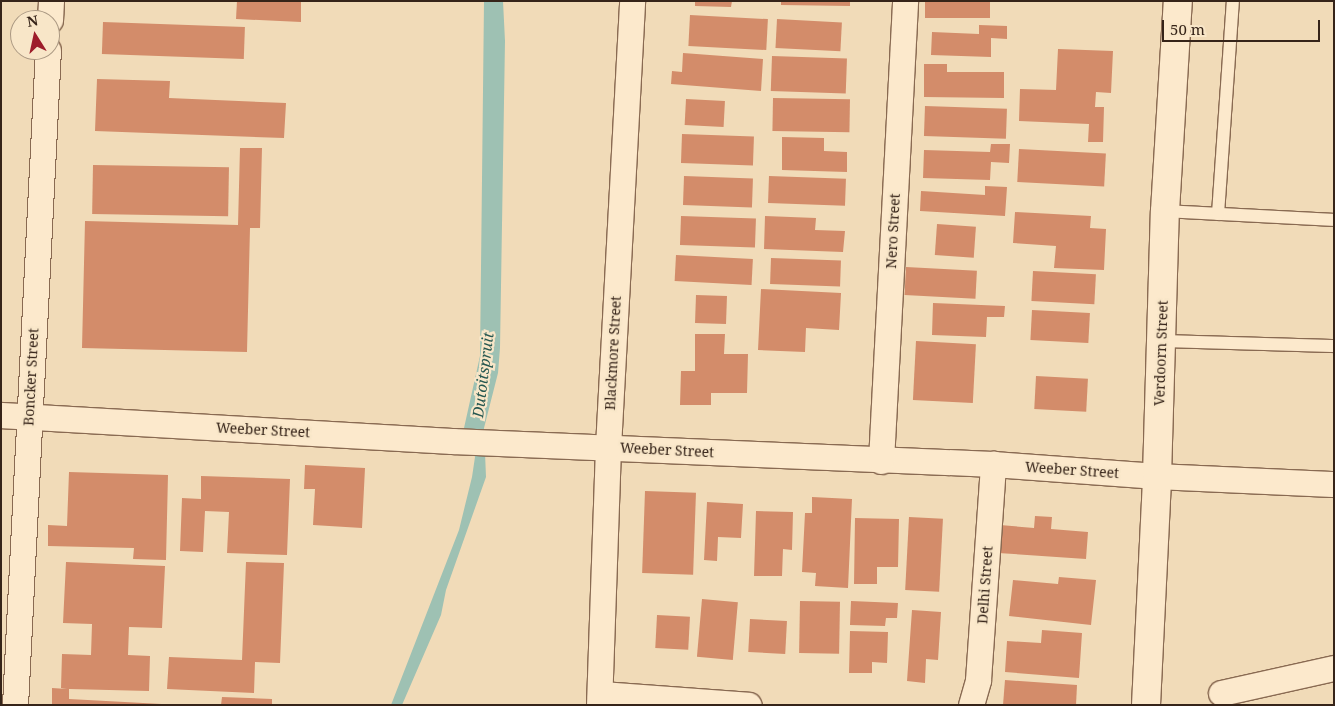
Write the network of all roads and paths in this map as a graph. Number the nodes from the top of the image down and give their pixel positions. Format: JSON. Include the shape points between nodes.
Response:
{"nodes":[{"id":1,"x":632,"y":1,"type":"edge"},
{"id":2,"x":905,"y":1,"type":"edge"},
{"id":3,"x":1178,"y":1,"type":"edge"},
{"id":4,"x":1233,"y":1,"type":"edge"},
{"id":5,"x":47,"y":60,"type":"edge"},
{"id":6,"x":1165,"y":211,"type":"junction"},
{"id":7,"x":1218,"y":214,"type":"junction"},
{"id":8,"x":1334,"y":220,"type":"edge"},
{"id":9,"x":1161,"y":341,"type":"junction"},
{"id":10,"x":1334,"y":346,"type":"edge"},
{"id":11,"x":1,"y":416,"type":"edge"},
{"id":12,"x":28,"y":416,"type":"junction"},
{"id":13,"x":608,"y":447,"type":"junction"},
{"id":14,"x":881,"y":461,"type":"junction"},
{"id":15,"x":993,"y":464,"type":"junction"},
{"id":16,"x":1157,"y":476,"type":"junction"},
{"id":17,"x":1334,"y":484,"type":"edge"},
{"id":18,"x":1334,"y":668,"type":"edge"},
{"id":19,"x":1221,"y":694,"type":"dead end"},
{"id":20,"x":600,"y":699,"type":"edge"},
{"id":21,"x":15,"y":705,"type":"edge"},
{"id":22,"x":748,"y":705,"type":"edge"},
{"id":23,"x":971,"y":705,"type":"edge"},
{"id":24,"x":1146,"y":705,"type":"edge"}],
"edges":[{"from":1,"to":13,"type":"street","name":"Blackmore Street"},
{"from":2,"to":14,"type":"street","name":"Nero Street"},
{"from":3,"to":6,"type":"street","name":"Verdoorn Street"},
{"from":4,"to":7,"type":"lane"},
{"from":5,"to":12,"type":"street","name":"Boncker Street"},
{"from":6,"to":7,"type":"lane"},
{"from":6,"to":9,"type":"street","name":"Verdoorn Street"},
{"from":7,"to":8,"type":"lane"},
{"from":9,"to":10,"type":"lane"},
{"from":9,"to":16,"type":"street","name":"Verdoorn Street"},
{"from":11,"to":12,"type":"street","name":"Weeber Street"},
{"from":12,"to":13,"type":"street","name":"Weeber Street"},
{"from":12,"to":21,"type":"street","name":"Boncker Street"},
{"from":13,"to":14,"type":"street","name":"Weeber Street"},
{"from":13,"to":20,"type":"street","name":"Blackmore Street"},
{"from":14,"to":15,"type":"street","name":"Weeber Street"},
{"from":15,"to":16,"type":"street","name":"Weeber Street"},
{"from":15,"to":23,"type":"street","name":"Delhi Street","via":[[978,680]]},
{"from":16,"to":17,"type":"street","name":"Weeber Street"},
{"from":16,"to":24,"type":"street","name":"Verdoorn Street"},
{"from":18,"to":19,"type":"street"},
{"from":20,"to":22,"type":"street"}]}
